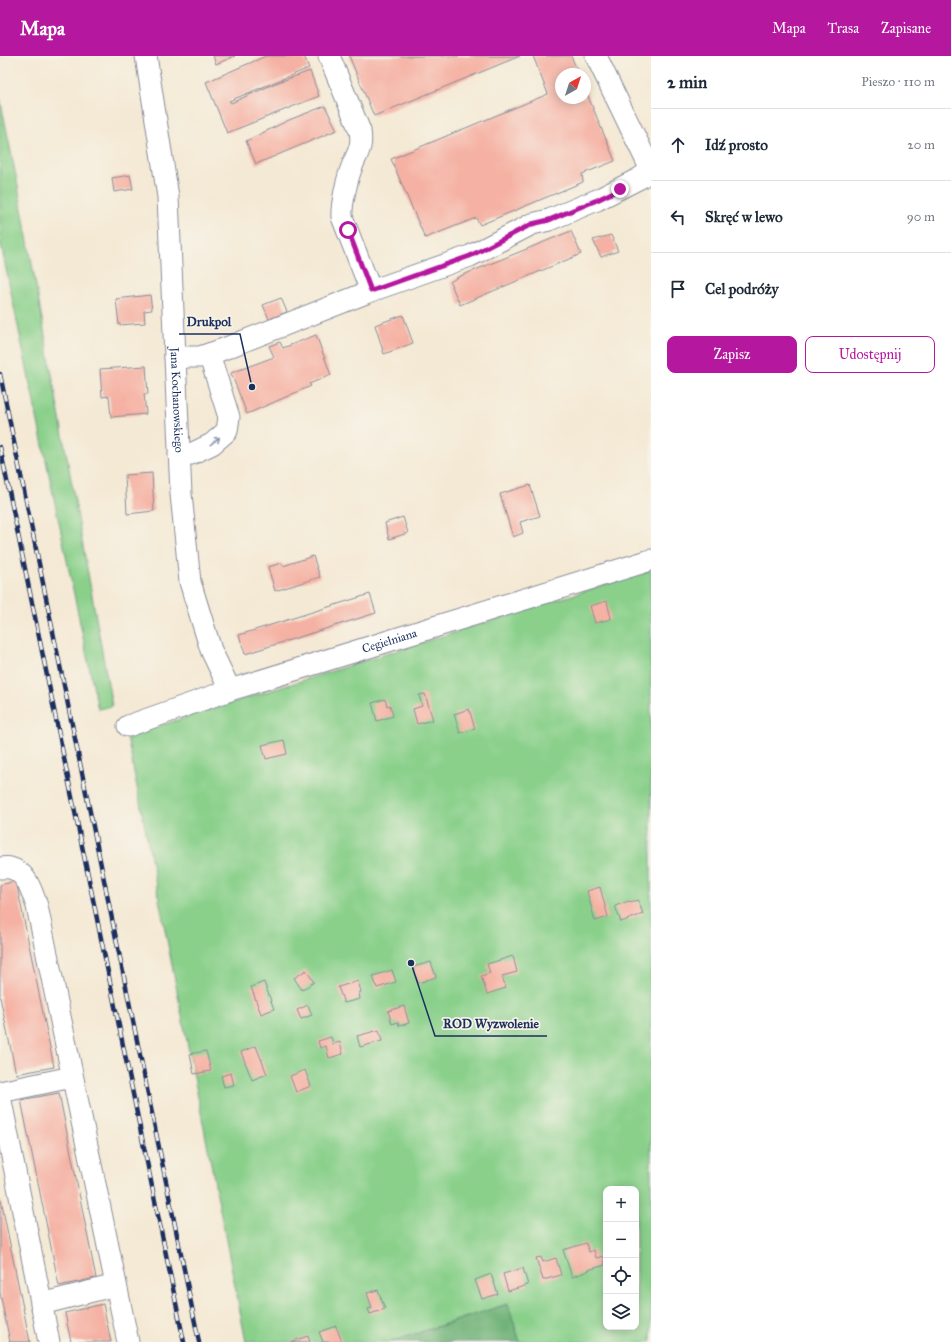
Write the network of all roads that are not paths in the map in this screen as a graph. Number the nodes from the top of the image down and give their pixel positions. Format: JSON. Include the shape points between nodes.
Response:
{"nodes":[{"id":1,"x":146,"y":56,"type":"edge"},
{"id":2,"x":329,"y":56,"type":"edge"},
{"id":3,"x":596,"y":56,"type":"edge"},
{"id":4,"x":651,"y":170,"type":"edge"},
{"id":5,"x":371,"y":291,"type":"junction"},
{"id":6,"x":209,"y":354,"type":"junction"},
{"id":7,"x":175,"y":357,"type":"junction"},
{"id":8,"x":179,"y":455,"type":"junction"},
{"id":9,"x":651,"y":560,"type":"edge"},
{"id":10,"x":230,"y":690,"type":"junction"},
{"id":11,"x":128,"y":726,"type":"dead end"},
{"id":12,"x":0,"y":868,"type":"edge"},
{"id":13,"x":72,"y":1077,"type":"junction"},
{"id":14,"x":0,"y":1092,"type":"edge"},
{"id":15,"x":0,"y":1096,"type":"edge"},
{"id":16,"x":116,"y":1285,"type":"junction"},
{"id":17,"x":41,"y":1304,"type":"junction"},
{"id":18,"x":49,"y":1342,"type":"edge"},
{"id":19,"x":128,"y":1342,"type":"edge"}],
"edges":[{"from":1,"to":7,"type":"street","name":"Jana Kochanowskiego","via":[[168,197]]},
{"from":2,"to":5,"type":"street","via":[[361,136],[361,148],[351,169],[342,217]]},
{"from":3,"to":4,"type":"street"},
{"from":4,"to":5,"type":"street","via":[[597,200],[549,220],[532,224],[470,256]]},
{"from":5,"to":6,"type":"street"},
{"from":6,"to":7,"type":"street","via":[[200,357]]},
{"from":8,"to":6,"type":"street","one_way":true,"via":[[191,454],[212,444],[227,431],[229,417]]},
{"from":7,"to":8,"type":"street","name":"Jana Kochanowskiego"},
{"from":8,"to":10,"type":"street","name":"Jana Kochanowskiego","via":[[190,582],[211,650]]},
{"from":9,"to":10,"type":"street","name":"Cegielniana"},
{"from":10,"to":11,"type":"street","name":"Cegielniana"},
{"from":12,"to":13,"type":"street","via":[[10,868],[23,875],[32,890]]},
{"from":13,"to":14,"type":"street"},
{"from":13,"to":16,"type":"street"},
{"from":15,"to":17,"type":"street"},
{"from":16,"to":17,"type":"street"},
{"from":16,"to":19,"type":"street"},
{"from":17,"to":18,"type":"street"}]}
